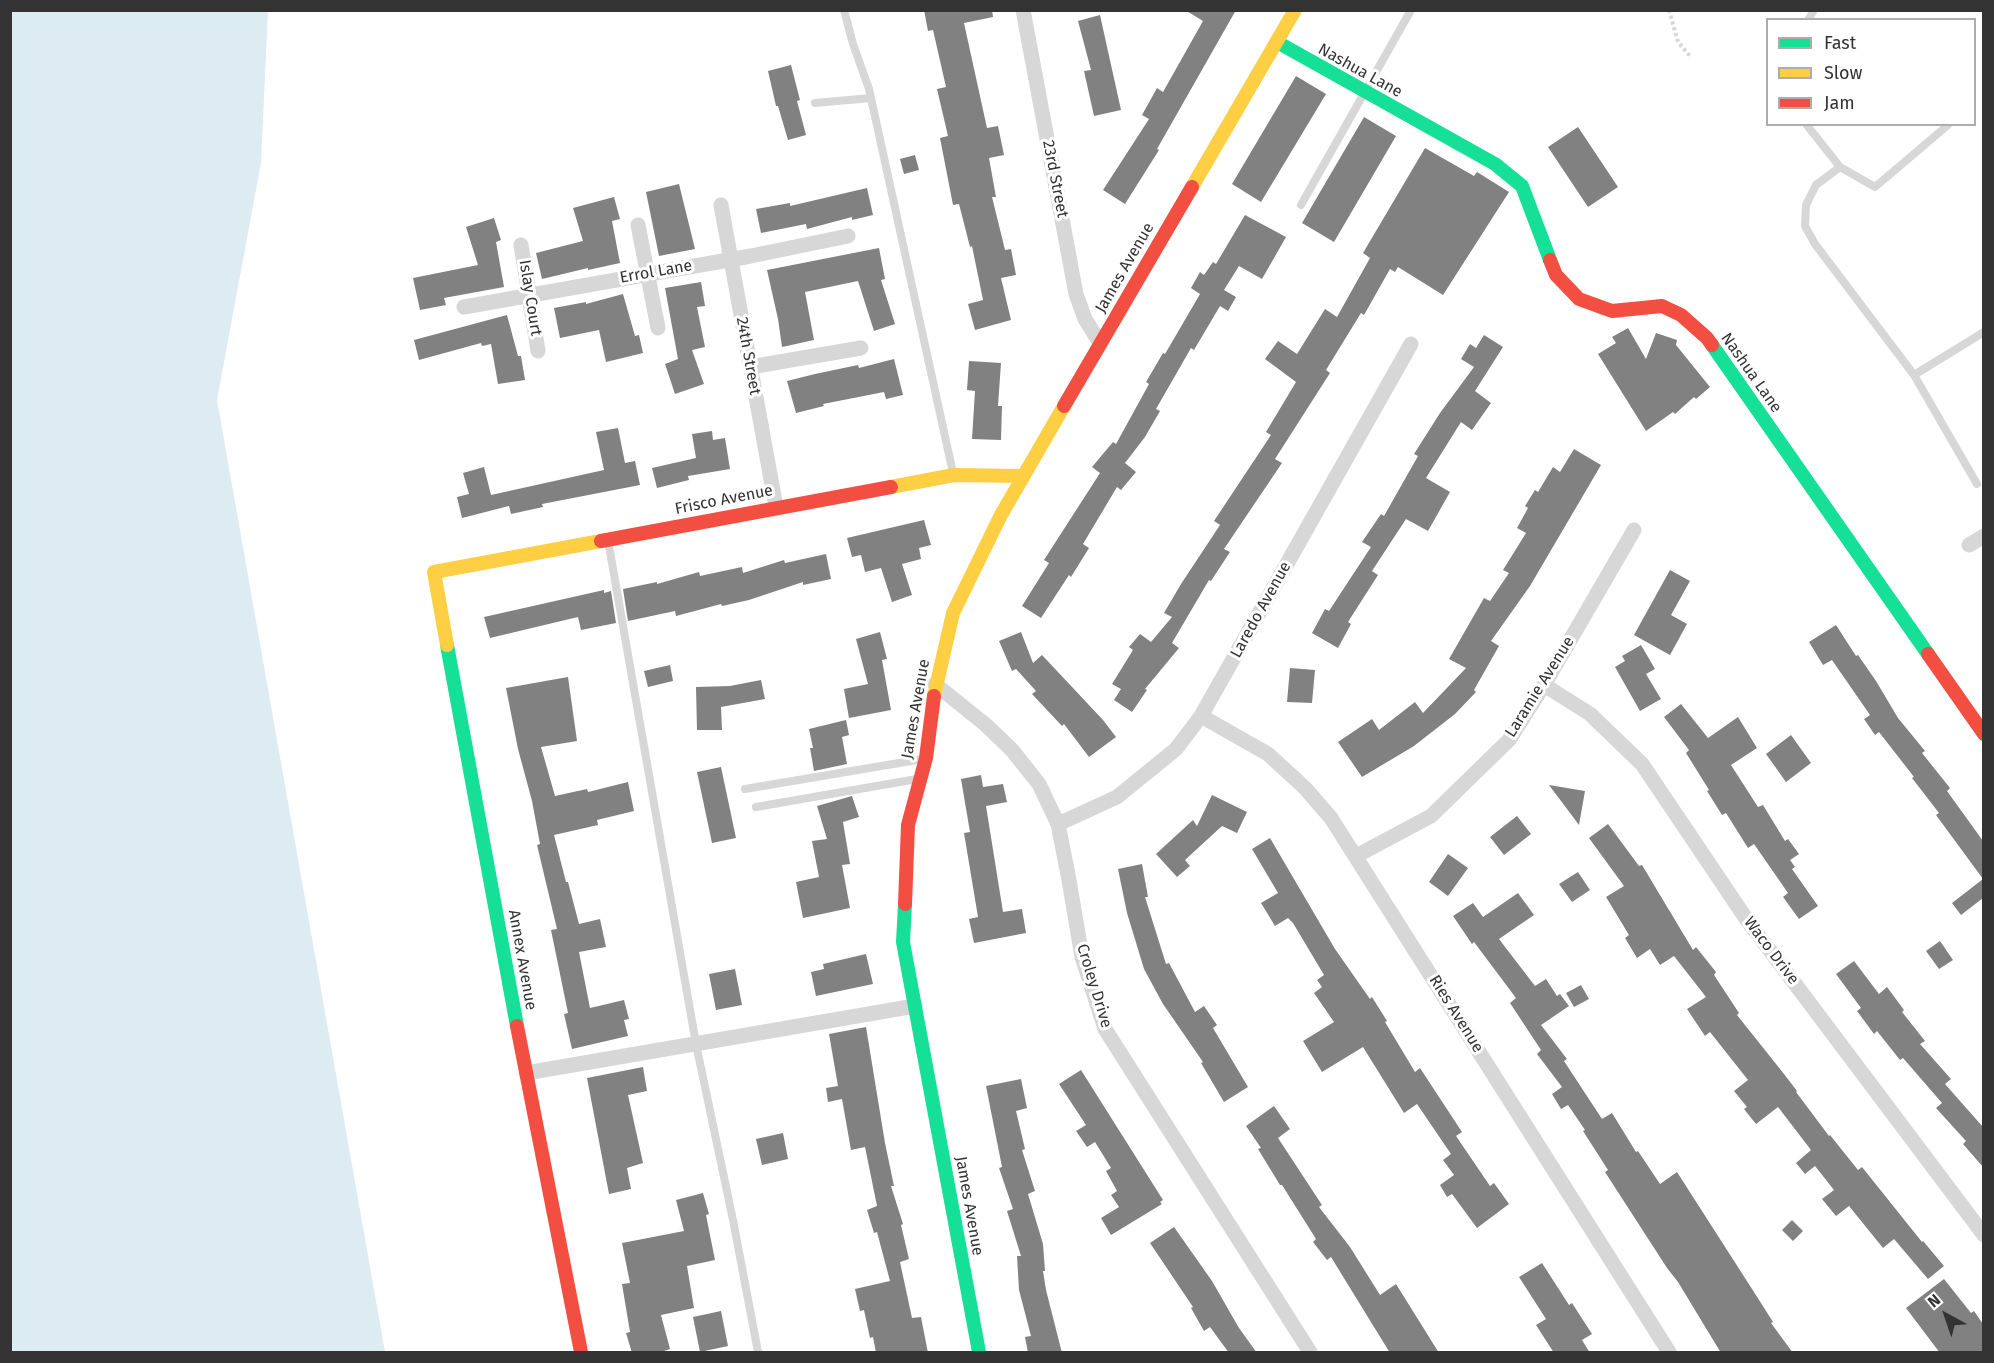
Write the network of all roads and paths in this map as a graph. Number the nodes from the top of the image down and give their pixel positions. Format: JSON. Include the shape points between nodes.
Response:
{"nodes":[{"id":1,"x":844,"y":10,"type":"edge"},
{"id":2,"x":1023,"y":10,"type":"edge"},
{"id":3,"x":1294,"y":10,"type":"edge"},
{"id":4,"x":1412,"y":10,"type":"edge"},
{"id":5,"x":1669,"y":10,"type":"edge"},
{"id":6,"x":1277,"y":42,"type":"junction"},
{"id":7,"x":1690,"y":56,"type":"dead end"},
{"id":8,"x":1364,"y":92,"type":"junction"},
{"id":9,"x":871,"y":98,"type":"junction"},
{"id":10,"x":815,"y":103,"type":"dead end"},
{"id":11,"x":1808,"y":126,"type":"edge"},
{"id":12,"x":1946,"y":126,"type":"edge"},
{"id":13,"x":1840,"y":167,"type":"junction"},
{"id":14,"x":721,"y":205,"type":"dead end"},
{"id":15,"x":1301,"y":205,"type":"dead end"},
{"id":16,"x":638,"y":225,"type":"dead end"},
{"id":17,"x":848,"y":236,"type":"dead end"},
{"id":18,"x":521,"y":244,"type":"dead end"},
{"id":19,"x":730,"y":259,"type":"junction"},
{"id":20,"x":648,"y":274,"type":"junction"},
{"id":21,"x":530,"y":295,"type":"junction"},
{"id":22,"x":464,"y":307,"type":"dead end"},
{"id":23,"x":658,"y":328,"type":"dead end"},
{"id":24,"x":1983,"y":332,"type":"edge"},
{"id":25,"x":1100,"y":343,"type":"junction"},
{"id":26,"x":1411,"y":344,"type":"dead end"},
{"id":27,"x":861,"y":348,"type":"dead end"},
{"id":28,"x":538,"y":351,"type":"dead end"},
{"id":29,"x":750,"y":367,"type":"junction"},
{"id":30,"x":1914,"y":375,"type":"junction"},
{"id":31,"x":954,"y":475,"type":"junction"},
{"id":32,"x":1023,"y":476,"type":"junction"},
{"id":33,"x":1977,"y":484,"type":"dead end"},
{"id":34,"x":776,"y":507,"type":"junction"},
{"id":35,"x":1634,"y":530,"type":"dead end"},
{"id":36,"x":1983,"y":536,"type":"edge"},
{"id":37,"x":608,"y":539,"type":"junction"},
{"id":38,"x":1969,"y":544,"type":"dead end"},
{"id":39,"x":434,"y":572,"type":"joint"},
{"id":40,"x":935,"y":684,"type":"junction"},
{"id":41,"x":1544,"y":685,"type":"junction"},
{"id":42,"x":1202,"y":716,"type":"junction"},
{"id":43,"x":1983,"y":734,"type":"edge"},
{"id":44,"x":926,"y":758,"type":"junction"},
{"id":45,"x":921,"y":778,"type":"junction"},
{"id":46,"x":745,"y":789,"type":"dead end"},
{"id":47,"x":756,"y":807,"type":"dead end"},
{"id":48,"x":1058,"y":824,"type":"junction"},
{"id":49,"x":1356,"y":856,"type":"junction"},
{"id":50,"x":915,"y":1006,"type":"junction"},
{"id":51,"x":696,"y":1044,"type":"junction"},
{"id":52,"x":526,"y":1073,"type":"junction"},
{"id":53,"x":1983,"y":1235,"type":"edge"},
{"id":54,"x":581,"y":1353,"type":"edge"},
{"id":55,"x":758,"y":1353,"type":"edge"},
{"id":56,"x":979,"y":1353,"type":"edge"},
{"id":57,"x":1310,"y":1353,"type":"edge"},
{"id":58,"x":1669,"y":1353,"type":"edge"}],
"edges":[{"from":1,"to":9,"type":"lane"},
{"from":2,"to":25,"type":"street","name":"23rd Street","via":[[1076,294]]},
{"from":3,"to":6,"type":"street","name":"James Avenue"},
{"from":4,"to":8,"type":"lane"},
{"from":5,"to":7,"type":"path","via":[[1678,42]]},
{"from":6,"to":8,"type":"street","name":"Nashua Lane"},
{"from":6,"to":25,"type":"street","name":"James Avenue"},
{"from":8,"to":15,"type":"lane"},
{"from":8,"to":43,"type":"street","name":"Nashua Lane","via":[[1495,164],[1522,186],[1556,275],[1579,299],[1612,311],[1662,306],[1681,315],[1707,338]]},
{"from":9,"to":10,"type":"lane"},
{"from":9,"to":31,"type":"lane"},
{"from":11,"to":13,"type":"lane"},
{"from":12,"to":13,"type":"lane","via":[[1875,187]]},
{"from":13,"to":30,"type":"lane","via":[[1816,185],[1806,205],[1805,226]]},
{"from":14,"to":19,"type":"street","name":"24th Street"},
{"from":16,"to":20,"type":"street"},
{"from":17,"to":19,"type":"street","name":"Errol Lane"},
{"from":18,"to":21,"type":"street","name":"Islay Court"},
{"from":19,"to":20,"type":"street","name":"Errol Lane"},
{"from":19,"to":29,"type":"street","name":"24th Street"},
{"from":20,"to":21,"type":"street","name":"Errol Lane"},
{"from":20,"to":23,"type":"street"},
{"from":21,"to":22,"type":"street","name":"Errol Lane"},
{"from":21,"to":28,"type":"street","name":"Islay Court"},
{"from":24,"to":30,"type":"lane"},
{"from":25,"to":32,"type":"street","name":"James Avenue"},
{"from":26,"to":42,"type":"street","name":"Laredo Avenue"},
{"from":27,"to":29,"type":"street"},
{"from":29,"to":34,"type":"street","name":"24th Street"},
{"from":30,"to":33,"type":"lane"},
{"from":31,"to":32,"type":"street","name":"Frisco Avenue"},
{"from":31,"to":34,"type":"street","name":"Frisco Avenue"},
{"from":32,"to":40,"type":"street","name":"James Avenue","via":[[953,613]]},
{"from":34,"to":37,"type":"street","name":"Frisco Avenue"},
{"from":35,"to":41,"type":"street","name":"Laramie Avenue"},
{"from":36,"to":38,"type":"street"},
{"from":37,"to":39,"type":"street","name":"Frisco Avenue"},
{"from":37,"to":51,"type":"lane"},
{"from":39,"to":52,"type":"street","name":"Annex Avenue"},
{"from":40,"to":44,"type":"street","name":"James Avenue"},
{"from":40,"to":48,"type":"street","name":"Croley Drive","via":[[1012,750],[1039,784]]},
{"from":41,"to":49,"type":"street","name":"Laramie Avenue","via":[[1509,740],[1431,816]]},
{"from":41,"to":53,"type":"street","name":"Waco Drive","via":[[1590,714],[1642,764],[1747,920]]},
{"from":42,"to":48,"type":"street","name":"Laredo Avenue","via":[[1176,749],[1117,797]]},
{"from":42,"to":49,"type":"street","name":"Ries Avenue","via":[[1268,754],[1331,818]]},
{"from":44,"to":45,"type":"street","name":"James Avenue"},
{"from":44,"to":46,"type":"lane"},
{"from":45,"to":47,"type":"lane"},
{"from":45,"to":50,"type":"street","name":"James Avenue","via":[[908,825],[903,942]]},
{"from":48,"to":57,"type":"street","name":"Croley Drive","via":[[1082,957],[1105,1029]]},
{"from":49,"to":58,"type":"street","name":"Ries Avenue"},
{"from":50,"to":51,"type":"street"},
{"from":50,"to":56,"type":"street","name":"James Avenue"},
{"from":51,"to":52,"type":"street"},
{"from":51,"to":55,"type":"lane"},
{"from":52,"to":54,"type":"street","name":"Annex Avenue"}]}
